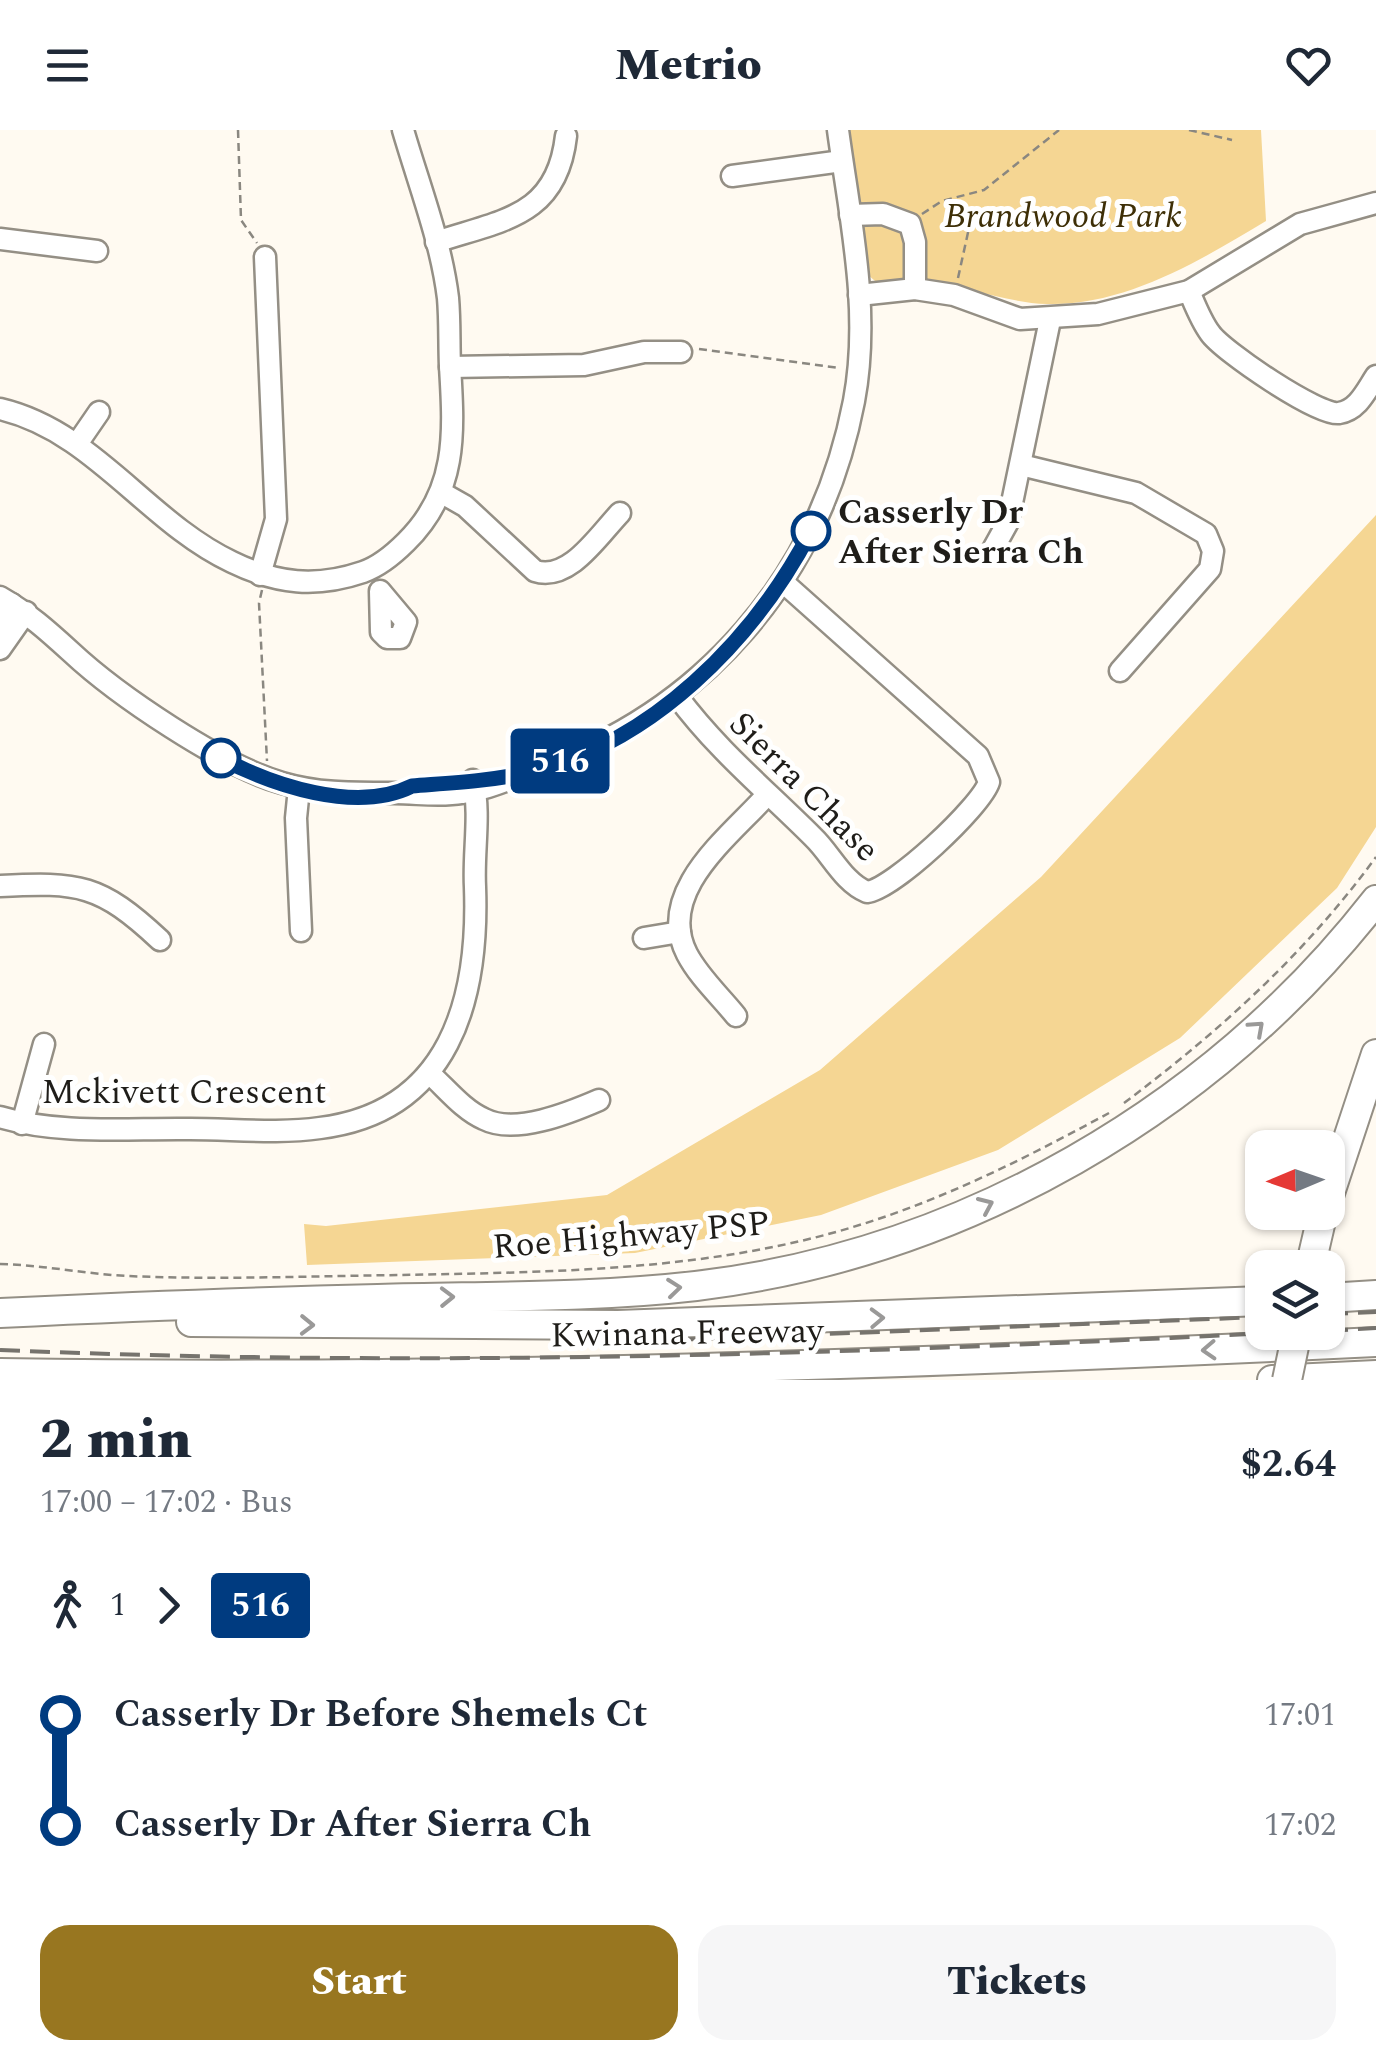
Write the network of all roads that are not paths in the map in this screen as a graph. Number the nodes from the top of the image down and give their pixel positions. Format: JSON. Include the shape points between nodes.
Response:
{"nodes":[{"id":1,"x":403,"y":130,"type":"edge"},
{"id":2,"x":838,"y":130,"type":"edge"},
{"id":3,"x":566,"y":136,"type":"dead end"},
{"id":4,"x":842,"y":161,"type":"junction"},
{"id":5,"x":732,"y":176,"type":"dead end"},
{"id":6,"x":1376,"y":203,"type":"edge"},
{"id":7,"x":850,"y":215,"type":"junction"},
{"id":8,"x":0,"y":239,"type":"edge"},
{"id":9,"x":436,"y":242,"type":"junction"},
{"id":10,"x":97,"y":252,"type":"dead end"},
{"id":11,"x":264,"y":257,"type":"road end"},
{"id":12,"x":915,"y":290,"type":"junction"},
{"id":13,"x":1189,"y":292,"type":"junction"},
{"id":14,"x":859,"y":295,"type":"junction"},
{"id":15,"x":1050,"y":320,"type":"junction"},
{"id":16,"x":681,"y":352,"type":"road end"},
{"id":17,"x":450,"y":367,"type":"junction"},
{"id":18,"x":1376,"y":376,"type":"edge"},
{"id":19,"x":0,"y":409,"type":"edge"},
{"id":20,"x":100,"y":412,"type":"dead end"},
{"id":21,"x":77,"y":444,"type":"junction"},
{"id":22,"x":1021,"y":465,"type":"junction"},
{"id":23,"x":442,"y":493,"type":"junction"},
{"id":24,"x":620,"y":513,"type":"dead end"},
{"id":25,"x":992,"y":551,"type":"dead end"},
{"id":26,"x":371,"y":569,"type":"junction"},
{"id":27,"x":263,"y":575,"type":"junction"},
{"id":28,"x":784,"y":583,"type":"junction"},
{"id":29,"x":380,"y":590,"type":"dead end"},
{"id":30,"x":9,"y":612,"type":"edge"},
{"id":31,"x":0,"y":648,"type":"edge"},
{"id":32,"x":1120,"y":670,"type":"dead end"},
{"id":33,"x":677,"y":696,"type":"junction"},
{"id":34,"x":467,"y":787,"type":"junction"},
{"id":35,"x":299,"y":788,"type":"junction"},
{"id":36,"x":766,"y":796,"type":"junction"},
{"id":37,"x":0,"y":886,"type":"edge"},
{"id":38,"x":1376,"y":900,"type":"edge"},
{"id":39,"x":302,"y":931,"type":"dead end"},
{"id":40,"x":680,"y":932,"type":"junction"},
{"id":41,"x":644,"y":938,"type":"dead end"},
{"id":42,"x":160,"y":940,"type":"dead end"},
{"id":43,"x":736,"y":1016,"type":"dead end"},
{"id":44,"x":44,"y":1044,"type":"dead end"},
{"id":45,"x":1376,"y":1054,"type":"edge"},
{"id":46,"x":429,"y":1073,"type":"junction"},
{"id":47,"x":599,"y":1100,"type":"dead end"},
{"id":48,"x":0,"y":1117,"type":"edge"},
{"id":49,"x":22,"y":1124,"type":"junction"},
{"id":50,"x":1345,"y":1147,"type":"edge"},
{"id":51,"x":1376,"y":1296,"type":"edge"},
{"id":52,"x":1345,"y":1297,"type":"edge"},
{"id":53,"x":1245,"y":1302,"type":"edge"},
{"id":54,"x":0,"y":1315,"type":"edge"},
{"id":55,"x":1376,"y":1342,"type":"edge"},
{"id":56,"x":1293,"y":1350,"type":"edge"},
{"id":57,"x":1302,"y":1350,"type":"edge"},
{"id":58,"x":0,"y":1373,"type":"edge"},
{"id":59,"x":79,"y":1375,"type":"junction"},
{"id":60,"x":1376,"y":1375,"type":"edge"},
{"id":61,"x":190,"y":1380,"type":"edge"},
{"id":62,"x":1272,"y":1380,"type":"edge"},
{"id":63,"x":1287,"y":1380,"type":"edge"},
{"id":64,"x":1296,"y":1380,"type":"edge"}],
"edges":[{"from":1,"to":9,"type":"street"},
{"from":2,"to":4,"type":"street"},
{"from":3,"to":9,"type":"street","via":[[558,178],[537,204]]},
{"from":4,"to":5,"type":"street"},
{"from":4,"to":7,"type":"street"},
{"from":6,"to":13,"type":"street","via":[[1300,224]]},
{"from":7,"to":12,"type":"street","via":[[883,214],[910,224]]},
{"from":7,"to":14,"type":"street"},
{"from":8,"to":10,"type":"street"},
{"from":9,"to":17,"type":"street","via":[[448,301]]},
{"from":11,"to":27,"type":"street","via":[[276,520]]},
{"from":12,"to":14,"type":"street"},
{"from":12,"to":15,"type":"street","via":[[954,294],[1020,319]]},
{"from":13,"to":15,"type":"street"},
{"from":13,"to":18,"type":"street","via":[[1209,333],[1227,352],[1318,410],[1353,408]]},
{"from":14,"to":28,"type":"street","via":[[858,368],[848,428],[818,515]]},
{"from":15,"to":22,"type":"street"},
{"from":16,"to":17,"type":"street","via":[[584,364]]},
{"from":17,"to":23,"type":"street","via":[[453,454]]},
{"from":19,"to":21,"type":"street"},
{"from":20,"to":21,"type":"street"},
{"from":21,"to":27,"type":"street","via":[[201,542]]},
{"from":22,"to":25,"type":"street","via":[[1008,522]]},
{"from":22,"to":32,"type":"street","via":[[1136,494],[1206,534],[1213,550],[1210,569]]},
{"from":23,"to":24,"type":"street","via":[[548,575],[561,572]]},
{"from":23,"to":26,"type":"street","via":[[413,534]]},
{"from":26,"to":27,"type":"street","via":[[315,584]]},
{"from":26,"to":29,"type":"street"},
{"from":28,"to":33,"type":"street"},
{"from":28,"to":36,"type":"street","name":"Sierra Chase","via":[[948,726],[978,756],[989,782],[976,805],[886,886],[867,892]]},
{"from":30,"to":31,"type":"street"},
{"from":30,"to":35,"type":"street","via":[[52,631],[71,652],[218,756]]},
{"from":33,"to":34,"type":"street","via":[[600,744]]},
{"from":33,"to":36,"type":"street","name":"Sierra Chase"},
{"from":34,"to":35,"type":"street","via":[[350,795]]},
{"from":34,"to":46,"type":"street","name":"Mckivett Crescent","via":[[476,926],[466,1006]]},
{"from":35,"to":39,"type":"street"},
{"from":36,"to":40,"type":"street","via":[[692,879],[679,913]]},
{"from":37,"to":42,"type":"street","via":[[91,889]]},
{"from":54,"to":38,"type":"highway","one_way":true,"via":[[658,1290],[752,1278],[857,1253],[1010,1195],[1150,1113],[1276,1010]]},
{"from":40,"to":41,"type":"street"},
{"from":40,"to":43,"type":"street","via":[[688,955]]},
{"from":44,"to":49,"type":"street"},
{"from":45,"to":50,"type":"highway"},
{"from":46,"to":47,"type":"street","via":[[488,1122],[567,1114]]},
{"from":46,"to":49,"type":"street","name":"Mckivett Crescent","via":[[379,1110],[318,1129]]},
{"from":48,"to":49,"type":"street","name":"Mckivett Crescent"},
{"from":51,"to":52,"type":"highway"},
{"from":54,"to":53,"type":"highway","name":"Kwinana Freeway","one_way":true,"via":[[618,1325]]},
{"from":55,"to":59,"type":"highway","name":"Kwinana Freeway","one_way":true,"via":[[932,1364]]},
{"from":56,"to":63,"type":"highway","bridge":true},
{"from":57,"to":64,"type":"highway"},
{"from":58,"to":59,"type":"highway","name":"Kwinana Freeway"},
{"from":59,"to":61,"type":"highway"},
{"from":60,"to":62,"type":"highway"}]}
